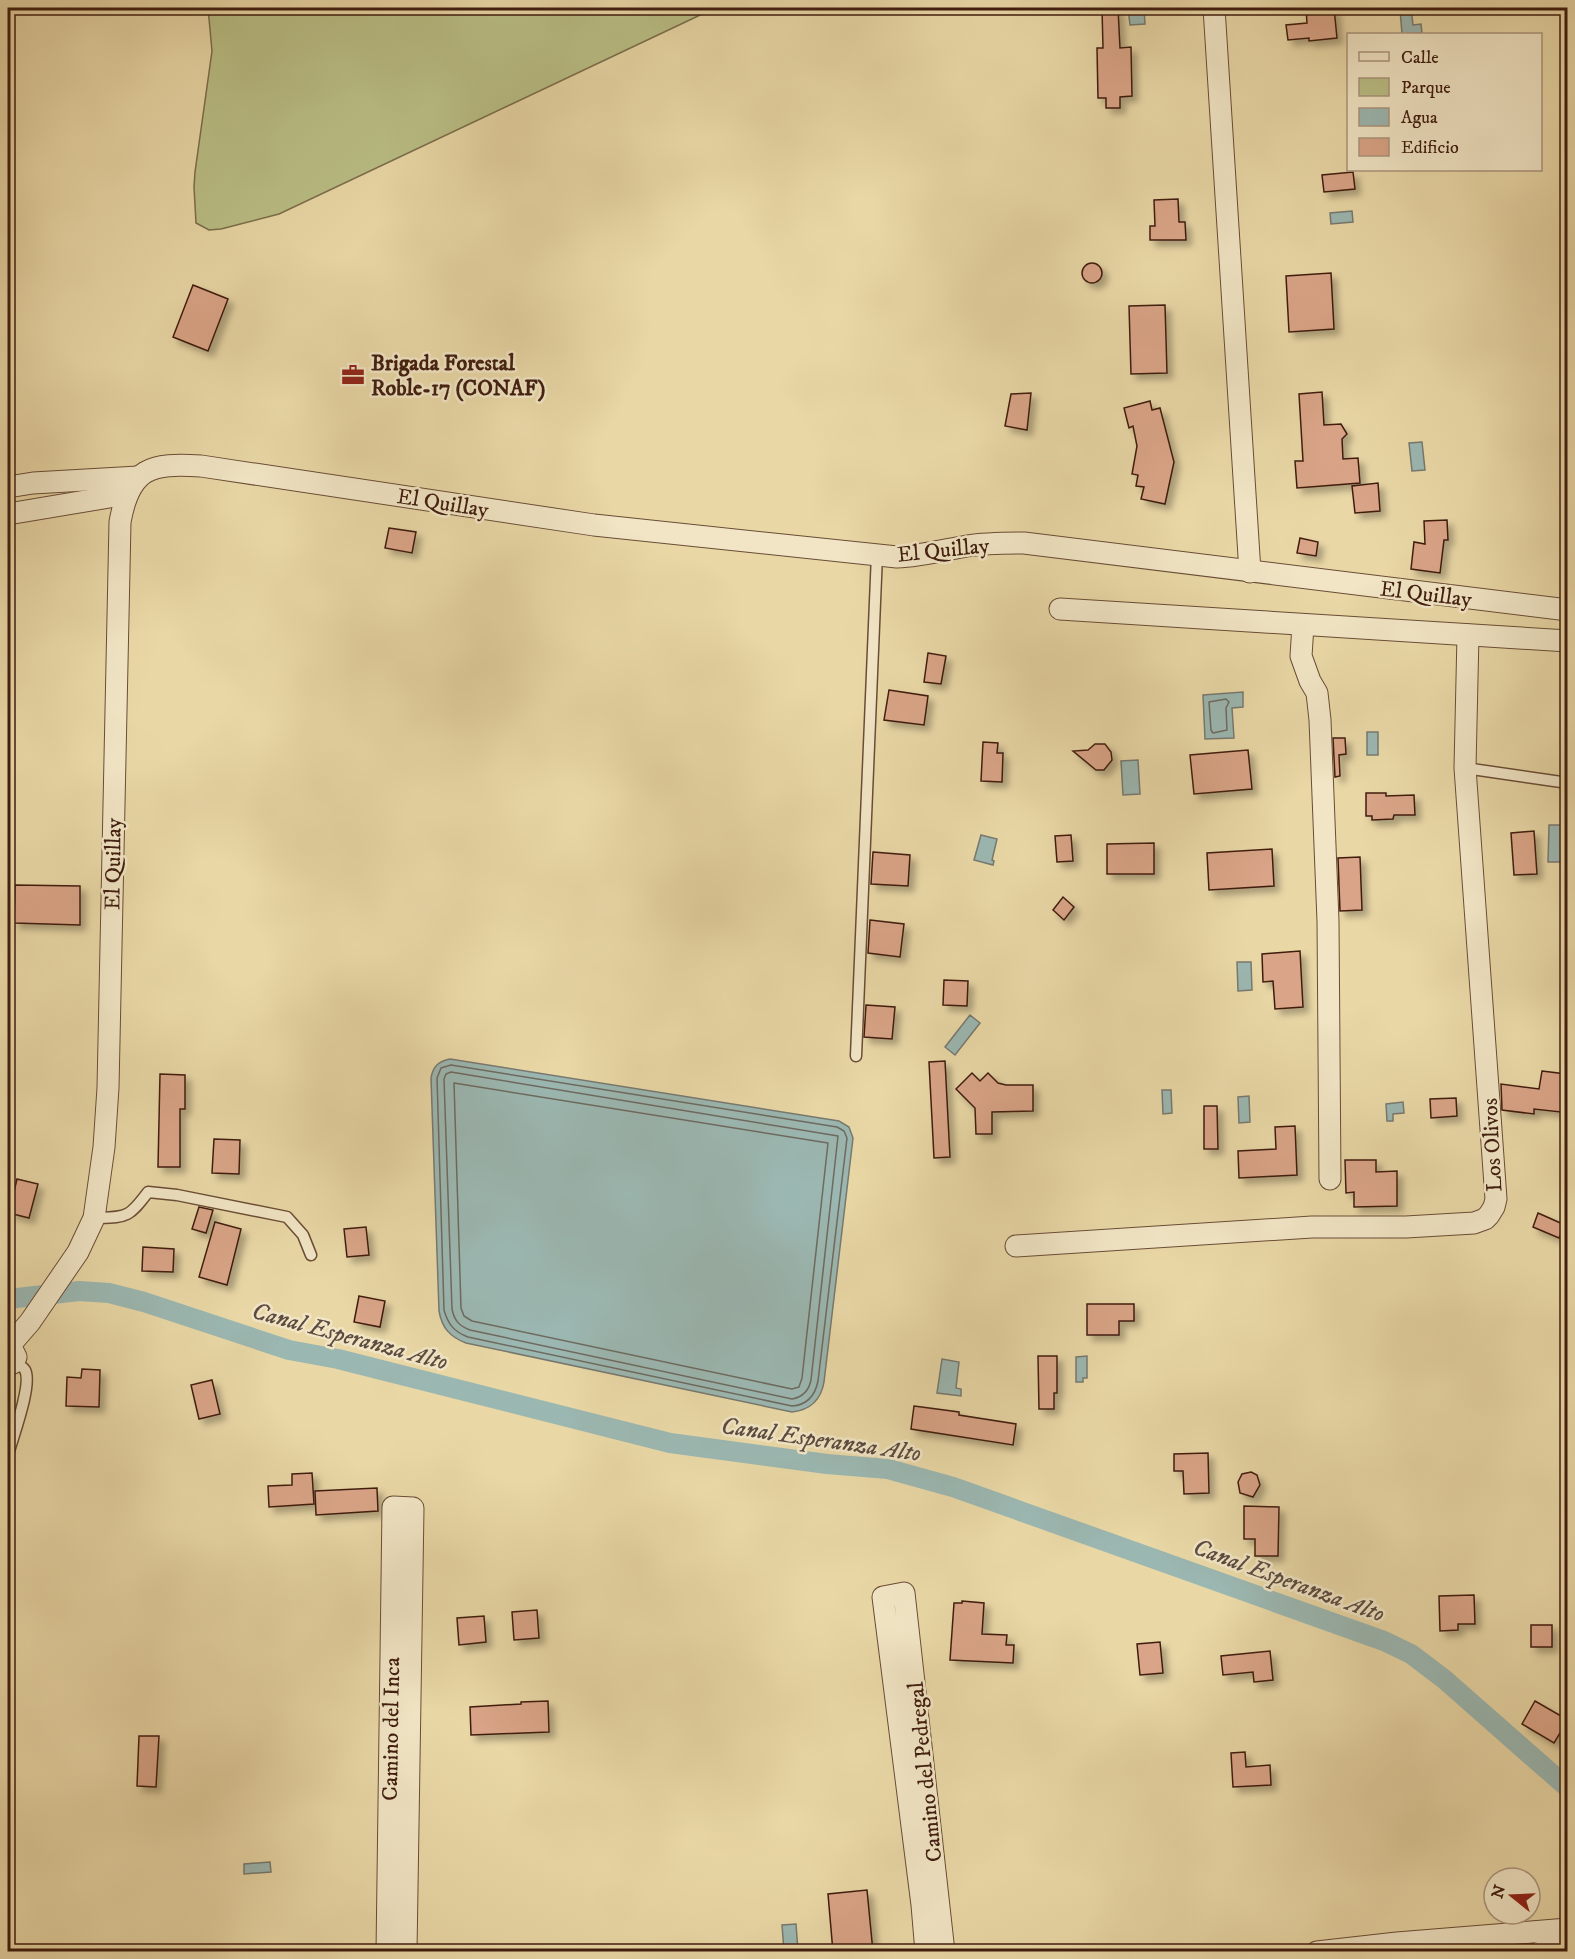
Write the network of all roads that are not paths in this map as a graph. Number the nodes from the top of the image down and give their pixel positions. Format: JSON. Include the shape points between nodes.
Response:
{"nodes":[{"id":1,"x":1214,"y":8,"type":"edge"},
{"id":2,"x":132,"y":486,"type":"junction"},
{"id":3,"x":8,"y":487,"type":"edge"},
{"id":4,"x":8,"y":514,"type":"edge"},
{"id":5,"x":877,"y":554,"type":"junction"},
{"id":6,"x":1250,"y":572,"type":"junction"},
{"id":7,"x":1060,"y":609,"type":"dead end"},
{"id":8,"x":1568,"y":610,"type":"edge"},
{"id":9,"x":1303,"y":625,"type":"junction"},
{"id":10,"x":1468,"y":635,"type":"junction"},
{"id":11,"x":1568,"y":641,"type":"edge"},
{"id":12,"x":1465,"y":768,"type":"junction"},
{"id":13,"x":1568,"y":783,"type":"edge"},
{"id":14,"x":856,"y":1056,"type":"dead end"},
{"id":15,"x":1330,"y":1179,"type":"dead end"},
{"id":16,"x":94,"y":1218,"type":"junction"},
{"id":17,"x":1016,"y":1246,"type":"dead end"},
{"id":18,"x":311,"y":1254,"type":"dead end"},
{"id":19,"x":10,"y":1356,"type":"edge"},
{"id":20,"x":8,"y":1455,"type":"edge"},
{"id":21,"x":1568,"y":1929,"type":"edge"},
{"id":22,"x":1568,"y":1949,"type":"edge"},
{"id":23,"x":387,"y":1952,"type":"edge"},
{"id":24,"x":406,"y":1952,"type":"edge"},
{"id":25,"x":926,"y":1952,"type":"edge"},
{"id":26,"x":944,"y":1952,"type":"edge"},
{"id":27,"x":1317,"y":1952,"type":"edge"},
{"id":28,"x":1540,"y":1952,"type":"edge"}],
"edges":[{"from":1,"to":6,"type":"street"},
{"from":2,"to":3,"type":"street","via":[[33,483]]},
{"from":2,"to":4,"type":"street"},
{"from":2,"to":5,"type":"street","name":"El Quillay","via":[[157,467],[201,466],[594,525]]},
{"from":2,"to":16,"type":"street","name":"El Quillay","via":[[120,522],[108,1088]]},
{"from":5,"to":6,"type":"street","name":"El Quillay","via":[[919,556],[968,546],[1024,543]]},
{"from":5,"to":14,"type":"lane"},
{"from":6,"to":8,"type":"street","name":"El Quillay"},
{"from":7,"to":9,"type":"street"},
{"from":9,"to":10,"type":"street"},
{"from":9,"to":15,"type":"street","via":[[1301,656],[1317,693],[1320,720],[1328,921]]},
{"from":10,"to":11,"type":"street"},
{"from":10,"to":12,"type":"street","name":"Los Olivos"},
{"from":12,"to":13,"type":"lane"},
{"from":12,"to":17,"type":"street","name":"Los Olivos","via":[[1496,1199],[1489,1215],[1474,1223],[1312,1227]]},
{"from":16,"to":18,"type":"lane","via":[[123,1217],[148,1192],[177,1195],[287,1217],[303,1235]]},
{"from":16,"to":19,"type":"street","name":"El Quillay","via":[[78,1252]]},
{"from":19,"to":20,"type":"lane","via":[[26,1371],[27,1380]]},
{"from":21,"to":27,"type":"street"},
{"from":22,"to":28,"type":"street"},
{"from":23,"to":24,"type":"street","name":"Camino del Inca","via":[[403,1508]]},
{"from":25,"to":26,"type":"street","name":"Camino del Pedregal","via":[[883,1597],[904,1593]]}]}
